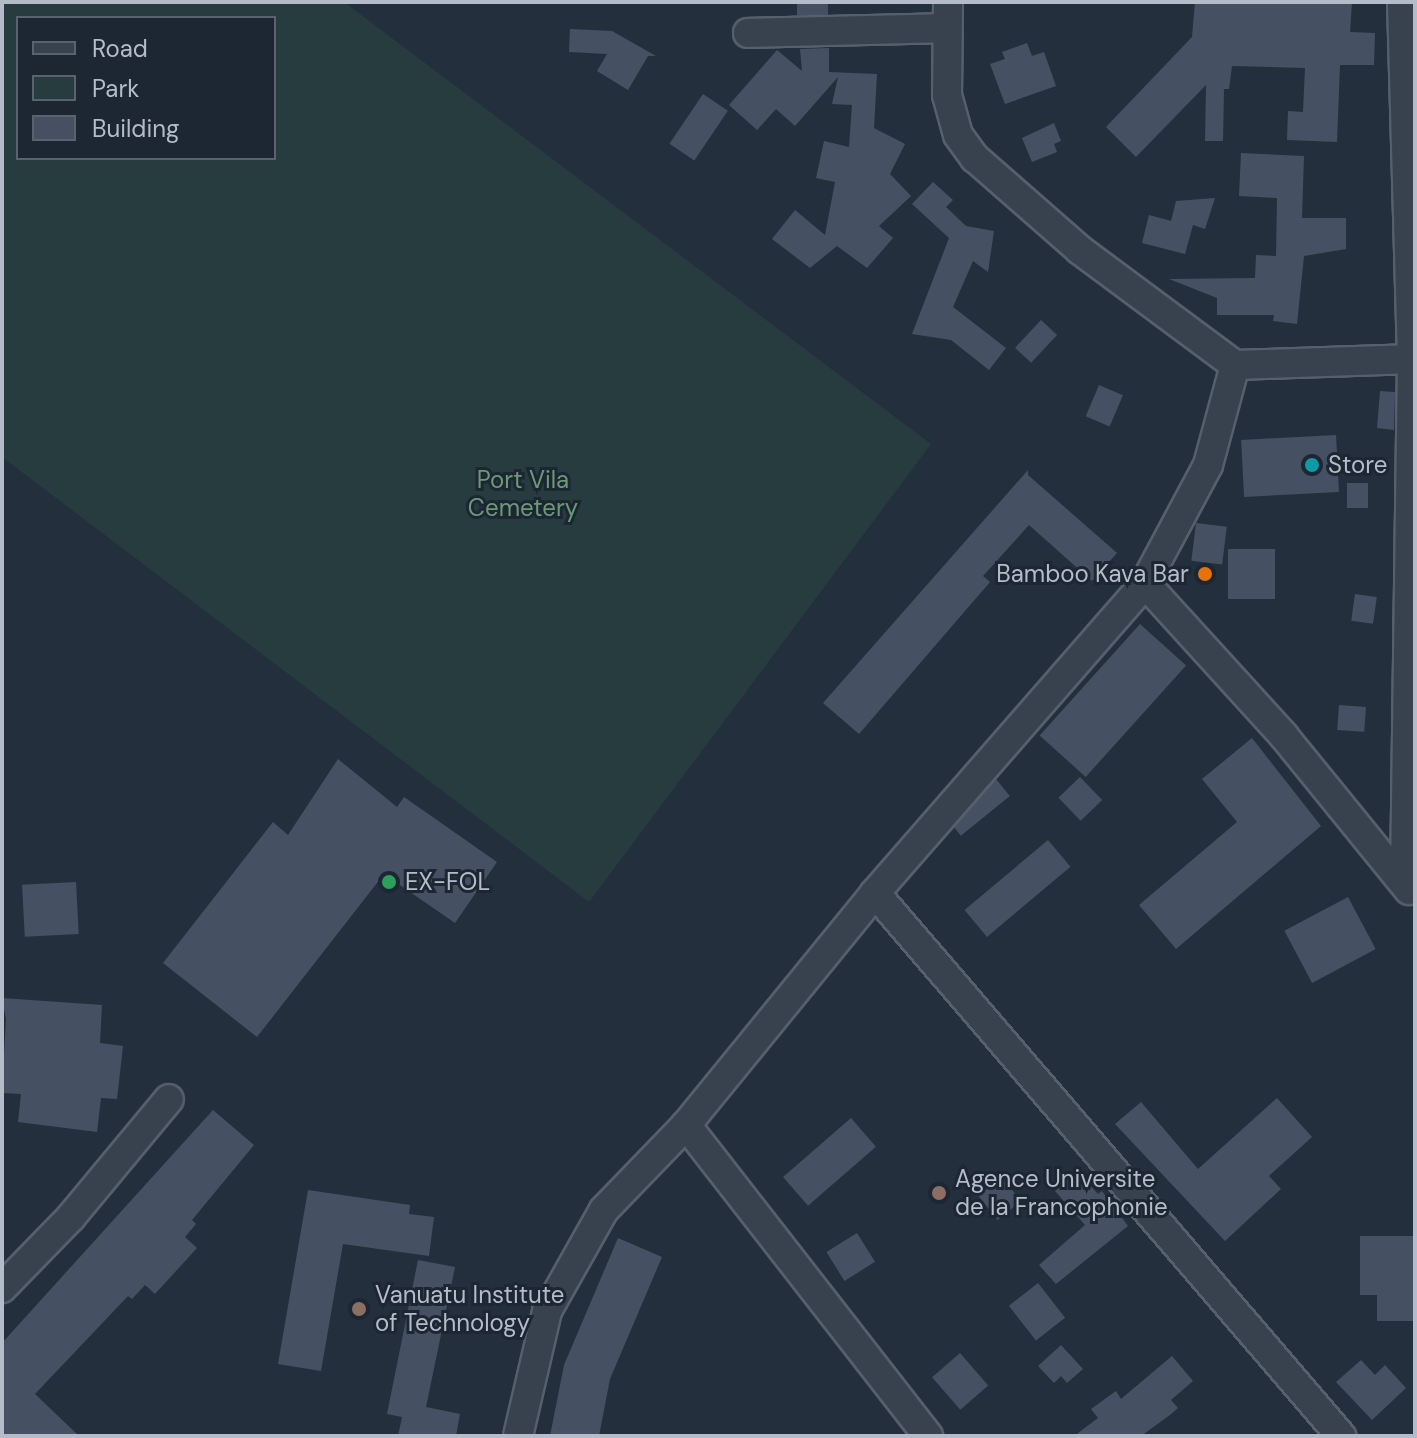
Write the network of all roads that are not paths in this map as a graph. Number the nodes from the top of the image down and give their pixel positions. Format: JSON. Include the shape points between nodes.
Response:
{"nodes":[{"id":1,"x":1402,"y":2,"type":"edge"},
{"id":2,"x":948,"y":15,"type":"edge"},
{"id":3,"x":748,"y":33,"type":"dead end"},
{"id":4,"x":1414,"y":359,"type":"edge"},
{"id":5,"x":1235,"y":365,"type":"junction"},
{"id":6,"x":1145,"y":583,"type":"junction"},
{"id":7,"x":1410,"y":891,"type":"edge"},
{"id":8,"x":875,"y":893,"type":"junction"},
{"id":9,"x":169,"y":1099,"type":"dead end"},
{"id":10,"x":686,"y":1125,"type":"junction"},
{"id":11,"x":2,"y":1288,"type":"edge"},
{"id":12,"x":518,"y":1436,"type":"edge"},
{"id":13,"x":928,"y":1436,"type":"edge"},
{"id":14,"x":1341,"y":1436,"type":"edge"}],
"edges":[{"from":1,"to":4,"type":"street"},
{"from":2,"to":3,"type":"street"},
{"from":2,"to":5,"type":"street","via":[[951,114],[975,158],[1080,250]]},
{"from":4,"to":5,"type":"street"},
{"from":4,"to":7,"type":"street"},
{"from":5,"to":6,"type":"street","via":[[1208,465]]},
{"from":6,"to":7,"type":"street","via":[[1284,736]]},
{"from":6,"to":8,"type":"street"},
{"from":8,"to":10,"type":"street"},
{"from":8,"to":14,"type":"street"},
{"from":9,"to":11,"type":"street","via":[[71,1217]]},
{"from":10,"to":12,"type":"street","via":[[604,1210],[574,1255],[547,1311]]},
{"from":10,"to":13,"type":"street"}]}
